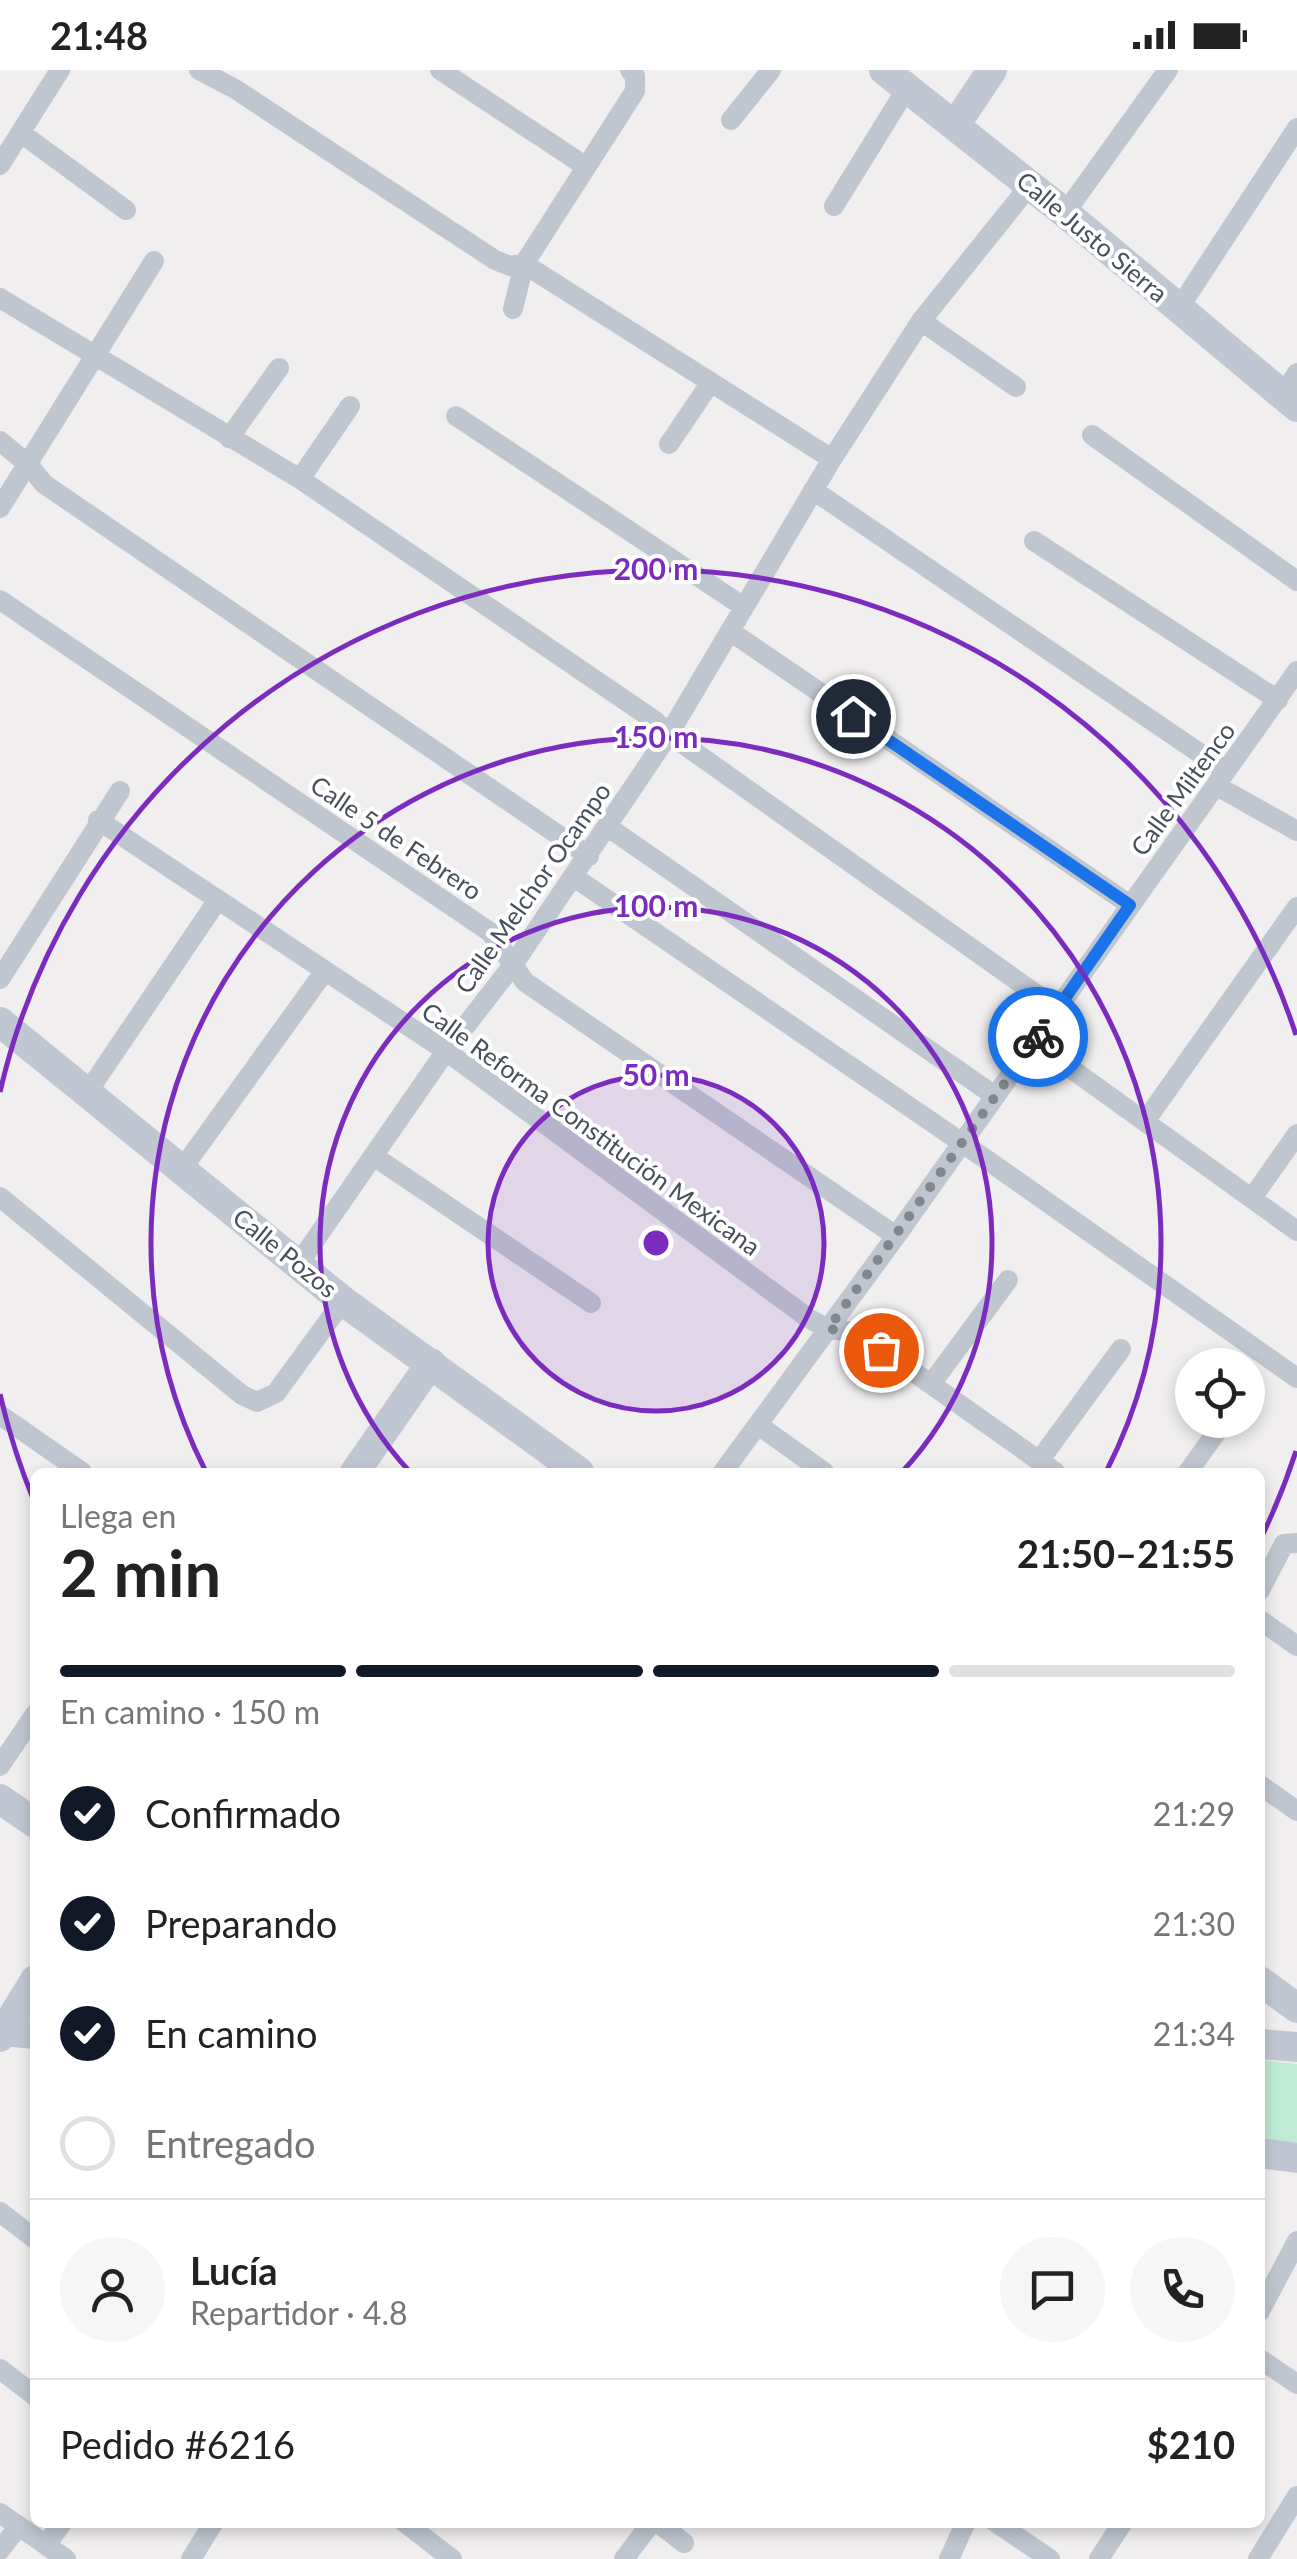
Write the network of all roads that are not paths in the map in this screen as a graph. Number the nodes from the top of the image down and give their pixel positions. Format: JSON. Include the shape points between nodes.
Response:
{"nodes":[{"id":1,"x":60,"y":70,"type":"edge"},
{"id":2,"x":199,"y":70,"type":"edge"},
{"id":3,"x":440,"y":70,"type":"edge"},
{"id":4,"x":630,"y":70,"type":"edge"},
{"id":5,"x":771,"y":70,"type":"edge"},
{"id":6,"x":992,"y":70,"type":"edge"},
{"id":7,"x":1168,"y":70,"type":"edge"},
{"id":8,"x":895,"y":79,"type":"edge"},
{"id":9,"x":731,"y":120,"type":"dead end"},
{"id":10,"x":956,"y":124,"type":"junction"},
{"id":11,"x":1297,"y":128,"type":"edge"},
{"id":12,"x":21,"y":133,"type":"junction"},
{"id":13,"x":0,"y":165,"type":"edge"},
{"id":14,"x":585,"y":166,"type":"junction"},
{"id":15,"x":1030,"y":186,"type":"junction"},
{"id":16,"x":834,"y":206,"type":"dead end"},
{"id":17,"x":126,"y":210,"type":"dead end"},
{"id":18,"x":1065,"y":213,"type":"junction"},
{"id":19,"x":154,"y":261,"type":"dead end"},
{"id":20,"x":524,"y":264,"type":"junction"},
{"id":21,"x":0,"y":298,"type":"edge"},
{"id":22,"x":513,"y":308,"type":"dead end"},
{"id":23,"x":1178,"y":308,"type":"junction"},
{"id":24,"x":921,"y":320,"type":"junction"},
{"id":25,"x":95,"y":358,"type":"junction"},
{"id":26,"x":279,"y":368,"type":"dead end"},
{"id":27,"x":711,"y":382,"type":"junction"},
{"id":28,"x":1016,"y":387,"type":"dead end"},
{"id":29,"x":1292,"y":392,"type":"edge"},
{"id":30,"x":350,"y":406,"type":"dead end"},
{"id":31,"x":456,"y":416,"type":"dead end"},
{"id":32,"x":1092,"y":435,"type":"dead end"},
{"id":33,"x":229,"y":438,"type":"junction"},
{"id":34,"x":0,"y":442,"type":"edge"},
{"id":35,"x":669,"y":444,"type":"dead end"},
{"id":36,"x":832,"y":459,"type":"junction"},
{"id":37,"x":30,"y":466,"type":"junction"},
{"id":38,"x":300,"y":479,"type":"junction"},
{"id":39,"x":813,"y":490,"type":"junction"},
{"id":40,"x":0,"y":508,"type":"edge"},
{"id":41,"x":1034,"y":541,"type":"dead end"},
{"id":42,"x":1297,"y":581,"type":"edge"},
{"id":43,"x":0,"y":600,"type":"edge"},
{"id":44,"x":744,"y":607,"type":"junction"},
{"id":45,"x":730,"y":631,"type":"junction"},
{"id":46,"x":1297,"y":671,"type":"edge"},
{"id":47,"x":1278,"y":700,"type":"junction"},
{"id":48,"x":670,"y":734,"type":"junction"},
{"id":49,"x":1222,"y":778,"type":"junction"},
{"id":50,"x":120,"y":791,"type":"dead end"},
{"id":51,"x":98,"y":820,"type":"junction"},
{"id":52,"x":608,"y":827,"type":"junction"},
{"id":53,"x":1297,"y":831,"type":"edge"},
{"id":54,"x":588,"y":856,"type":"junction"},
{"id":55,"x":574,"y":877,"type":"junction"},
{"id":56,"x":217,"y":900,"type":"junction"},
{"id":57,"x":1130,"y":905,"type":"junction"},
{"id":58,"x":1297,"y":907,"type":"edge"},
{"id":59,"x":513,"y":965,"type":"junction"},
{"id":60,"x":324,"y":972,"type":"junction"},
{"id":61,"x":0,"y":979,"type":"edge"},
{"id":62,"x":1057,"y":1009,"type":"junction"},
{"id":63,"x":0,"y":1022,"type":"edge"},
{"id":64,"x":1034,"y":1042,"type":"junction"},
{"id":65,"x":446,"y":1052,"type":"junction"},
{"id":66,"x":87,"y":1093,"type":"junction"},
{"id":67,"x":995,"y":1096,"type":"junction"},
{"id":68,"x":1146,"y":1120,"type":"junction"},
{"id":69,"x":1297,"y":1134,"type":"edge"},
{"id":70,"x":961,"y":1144,"type":"junction"},
{"id":71,"x":374,"y":1157,"type":"junction"},
{"id":72,"x":182,"y":1169,"type":"junction"},
{"id":73,"x":0,"y":1197,"type":"edge"},
{"id":74,"x":1252,"y":1198,"type":"junction"},
{"id":75,"x":1297,"y":1230,"type":"edge"},
{"id":76,"x":896,"y":1236,"type":"junction"},
{"id":77,"x":299,"y":1263,"type":"junction"},
{"id":78,"x":1008,"y":1280,"type":"dead end"},
{"id":79,"x":344,"y":1300,"type":"junction"},
{"id":80,"x":591,"y":1303,"type":"dead end"},
{"id":81,"x":828,"y":1329,"type":"junction"},
{"id":82,"x":1121,"y":1349,"type":"dead end"},
{"id":83,"x":431,"y":1363,"type":"junction"},
{"id":84,"x":1297,"y":1378,"type":"edge"},
{"id":85,"x":931,"y":1384,"type":"junction"},
{"id":86,"x":0,"y":1416,"type":"edge"},
{"id":87,"x":758,"y":1425,"type":"junction"},
{"id":88,"x":1212,"y":1438,"type":"edge"},
{"id":89,"x":1047,"y":1467,"type":"edge"},
{"id":90,"x":76,"y":1468,"type":"edge"},
{"id":91,"x":359,"y":1468,"type":"edge"},
{"id":92,"x":573,"y":1468,"type":"edge"},
{"id":93,"x":726,"y":1468,"type":"edge"},
{"id":94,"x":818,"y":1468,"type":"edge"},
{"id":95,"x":1191,"y":1468,"type":"edge"},
{"id":96,"x":1290,"y":1544,"type":"edge"},
{"id":97,"x":1265,"y":1582,"type":"edge"},
{"id":98,"x":1265,"y":1624,"type":"edge"},
{"id":99,"x":1297,"y":1646,"type":"edge"},
{"id":100,"x":30,"y":1721,"type":"edge"},
{"id":101,"x":0,"y":1766,"type":"edge"},
{"id":102,"x":1265,"y":1788,"type":"edge"},
{"id":103,"x":0,"y":1798,"type":"edge"},
{"id":104,"x":1297,"y":1810,"type":"edge"},
{"id":105,"x":30,"y":1819,"type":"edge"},
{"id":106,"x":1265,"y":1985,"type":"edge"},
{"id":107,"x":30,"y":1988,"type":"edge"},
{"id":108,"x":1297,"y":2008,"type":"edge"},
{"id":109,"x":2,"y":2034,"type":"edge"},
{"id":110,"x":30,"y":2034,"type":"edge"},
{"id":111,"x":1265,"y":2044,"type":"edge"},
{"id":112,"x":1297,"y":2047,"type":"edge"},
{"id":113,"x":1265,"y":2155,"type":"edge"},
{"id":114,"x":1297,"y":2158,"type":"edge"},
{"id":115,"x":0,"y":2212,"type":"edge"},
{"id":116,"x":30,"y":2235,"type":"edge"},
{"id":117,"x":1297,"y":2241,"type":"edge"},
{"id":118,"x":1265,"y":2302,"type":"edge"},
{"id":119,"x":1265,"y":2362,"type":"edge"},
{"id":120,"x":0,"y":2369,"type":"edge"},
{"id":121,"x":1297,"y":2384,"type":"edge"},
{"id":122,"x":30,"y":2392,"type":"edge"},
{"id":123,"x":1297,"y":2496,"type":"edge"},
{"id":124,"x":0,"y":2513,"type":"edge"},
{"id":125,"x":18,"y":2527,"type":"junction"},
{"id":126,"x":59,"y":2528,"type":"edge"},
{"id":127,"x":210,"y":2528,"type":"edge"},
{"id":128,"x":412,"y":2528,"type":"edge"},
{"id":129,"x":649,"y":2528,"type":"edge"},
{"id":130,"x":663,"y":2528,"type":"edge"},
{"id":131,"x":963,"y":2528,"type":"edge"},
{"id":132,"x":1003,"y":2528,"type":"edge"},
{"id":133,"x":1119,"y":2528,"type":"edge"},
{"id":134,"x":684,"y":2543,"type":"dead end"},
{"id":135,"x":46,"y":2545,"type":"junction"},
{"id":136,"x":0,"y":2550,"type":"edge"},
{"id":137,"x":66,"y":2559,"type":"edge"},
{"id":138,"x":190,"y":2559,"type":"edge"},
{"id":139,"x":452,"y":2559,"type":"edge"},
{"id":140,"x":624,"y":2559,"type":"edge"},
{"id":141,"x":950,"y":2559,"type":"edge"},
{"id":142,"x":1050,"y":2559,"type":"edge"},
{"id":143,"x":1098,"y":2559,"type":"edge"},
{"id":144,"x":1258,"y":2559,"type":"edge"}],
"edges":[{"from":1,"to":12,"type":"street"},
{"from":2,"to":20,"type":"street","via":[[495,260]]},
{"from":3,"to":14,"type":"street"},
{"from":4,"to":14,"type":"street","via":[[635,90]]},
{"from":5,"to":9,"type":"street"},
{"from":6,"to":10,"type":"street"},
{"from":7,"to":18,"type":"street"},
{"from":8,"to":10,"type":"street","name":"Calle Justo Sierra"},
{"from":8,"to":16,"type":"street"},
{"from":10,"to":15,"type":"street","name":"Calle Justo Sierra"},
{"from":11,"to":23,"type":"street"},
{"from":12,"to":13,"type":"street"},
{"from":12,"to":17,"type":"street"},
{"from":14,"to":20,"type":"street"},
{"from":15,"to":18,"type":"street","name":"Calle Justo Sierra"},
{"from":15,"to":24,"type":"street","name":"Calle Melchor Ocampo"},
{"from":18,"to":23,"type":"street","name":"Calle Justo Sierra"},
{"from":19,"to":25,"type":"street"},
{"from":20,"to":22,"type":"street"},
{"from":20,"to":27,"type":"street"},
{"from":21,"to":25,"type":"street"},
{"from":23,"to":29,"type":"street","name":"Calle Justo Sierra"},
{"from":24,"to":28,"type":"street"},
{"from":24,"to":36,"type":"street","name":"Calle Melchor Ocampo"},
{"from":25,"to":33,"type":"street"},
{"from":25,"to":37,"type":"street"},
{"from":26,"to":33,"type":"street"},
{"from":27,"to":35,"type":"street"},
{"from":27,"to":36,"type":"street"},
{"from":30,"to":38,"type":"street"},
{"from":31,"to":44,"type":"street"},
{"from":32,"to":42,"type":"street"},
{"from":33,"to":38,"type":"street"},
{"from":34,"to":37,"type":"street"},
{"from":36,"to":39,"type":"street","name":"Calle Melchor Ocampo"},
{"from":37,"to":40,"type":"street"},
{"from":37,"to":54,"type":"street","via":[[44,484]]},
{"from":38,"to":48,"type":"street"},
{"from":39,"to":44,"type":"street","name":"Calle Melchor Ocampo"},
{"from":39,"to":49,"type":"street"},
{"from":41,"to":47,"type":"street"},
{"from":43,"to":59,"type":"street","name":"Calle 5 de Febrero","via":[[490,932]]},
{"from":44,"to":45,"type":"street","name":"Calle Melchor Ocampo"},
{"from":45,"to":48,"type":"street","name":"Calle Melchor Ocampo"},
{"from":45,"to":57,"type":"street"},
{"from":46,"to":47,"type":"street","name":"Calle Miltenco"},
{"from":47,"to":49,"type":"street","name":"Calle Miltenco"},
{"from":48,"to":52,"type":"street","name":"Calle Melchor Ocampo"},
{"from":48,"to":62,"type":"street"},
{"from":49,"to":53,"type":"street"},
{"from":49,"to":57,"type":"street","name":"Calle Miltenco"},
{"from":50,"to":51,"type":"street"},
{"from":51,"to":56,"type":"street","name":"Calle Reforma Constitución Mexicana"},
{"from":51,"to":61,"type":"street"},
{"from":52,"to":54,"type":"street","name":"Calle Melchor Ocampo"},
{"from":52,"to":67,"type":"street"},
{"from":54,"to":55,"type":"street","name":"Calle Melchor Ocampo"},
{"from":55,"to":59,"type":"street","name":"Calle Melchor Ocampo"},
{"from":55,"to":70,"type":"street"},
{"from":56,"to":60,"type":"street","name":"Calle Reforma Constitución Mexicana"},
{"from":56,"to":66,"type":"street"},
{"from":57,"to":62,"type":"street","name":"Calle Miltenco"},
{"from":58,"to":68,"type":"street"},
{"from":59,"to":65,"type":"street","name":"Calle Melchor Ocampo"},
{"from":59,"to":76,"type":"street","name":"Calle 5 de Febrero","via":[[525,982]]},
{"from":60,"to":65,"type":"street","name":"Calle Reforma Constitución Mexicana"},
{"from":60,"to":72,"type":"street"},
{"from":62,"to":64,"type":"street","name":"Calle Miltenco"},
{"from":63,"to":66,"type":"street","name":"Calle Pozos"},
{"from":64,"to":67,"type":"street","name":"Calle Miltenco"},
{"from":64,"to":68,"type":"street"},
{"from":65,"to":71,"type":"street","name":"Calle Melchor Ocampo"},
{"from":65,"to":81,"type":"street","name":"Calle Reforma Constitución Mexicana"},
{"from":66,"to":72,"type":"street","name":"Calle Pozos"},
{"from":67,"to":70,"type":"street","name":"Calle Miltenco"},
{"from":68,"to":74,"type":"street"},
{"from":69,"to":74,"type":"street"},
{"from":70,"to":76,"type":"street","name":"Calle Miltenco"},
{"from":70,"to":84,"type":"street"},
{"from":71,"to":77,"type":"street","name":"Calle Melchor Ocampo"},
{"from":71,"to":80,"type":"street"},
{"from":72,"to":77,"type":"street","name":"Calle Pozos"},
{"from":73,"to":79,"type":"street","via":[[257,1402],[276,1393]]},
{"from":74,"to":75,"type":"street"},
{"from":76,"to":81,"type":"street","name":"Calle Miltenco"},
{"from":77,"to":79,"type":"street","name":"Calle Pozos"},
{"from":78,"to":85,"type":"street"},
{"from":79,"to":83,"type":"street","name":"Calle Pozos"},
{"from":81,"to":85,"type":"street","name":"Calle Reforma Constitución Mexicana","via":[[856,1332]]},
{"from":81,"to":87,"type":"street","name":"Calle Miltenco"},
{"from":82,"to":89,"type":"street"},
{"from":83,"to":91,"type":"street"},
{"from":83,"to":92,"type":"street","name":"Calle Pozos"},
{"from":85,"to":89,"type":"street","name":"Calle Reforma Constitución Mexicana"},
{"from":86,"to":90,"type":"street"},
{"from":87,"to":93,"type":"street","name":"Calle Miltenco"},
{"from":87,"to":94,"type":"street"},
{"from":88,"to":95,"type":"street"},
{"from":96,"to":97,"type":"street"},
{"from":98,"to":99,"type":"street"},
{"from":100,"to":101,"type":"street"},
{"from":102,"to":104,"type":"street"},
{"from":103,"to":105,"type":"street"},
{"from":106,"to":108,"type":"street"},
{"from":107,"to":109,"type":"street"},
{"from":109,"to":110,"type":"street"},
{"from":111,"to":112,"type":"street"},
{"from":113,"to":114,"type":"street"},
{"from":115,"to":116,"type":"street"},
{"from":117,"to":118,"type":"street"},
{"from":119,"to":121,"type":"street"},
{"from":120,"to":122,"type":"street"},
{"from":123,"to":144,"type":"street"},
{"from":124,"to":125,"type":"street"},
{"from":125,"to":135,"type":"street"},
{"from":125,"to":136,"type":"street"},
{"from":126,"to":135,"type":"street"},
{"from":127,"to":138,"type":"street"},
{"from":128,"to":139,"type":"street"},
{"from":129,"to":140,"type":"street"},
{"from":130,"to":134,"type":"street"},
{"from":131,"to":141,"type":"street"},
{"from":132,"to":142,"type":"street"},
{"from":133,"to":143,"type":"street"},
{"from":135,"to":137,"type":"street"}]}
